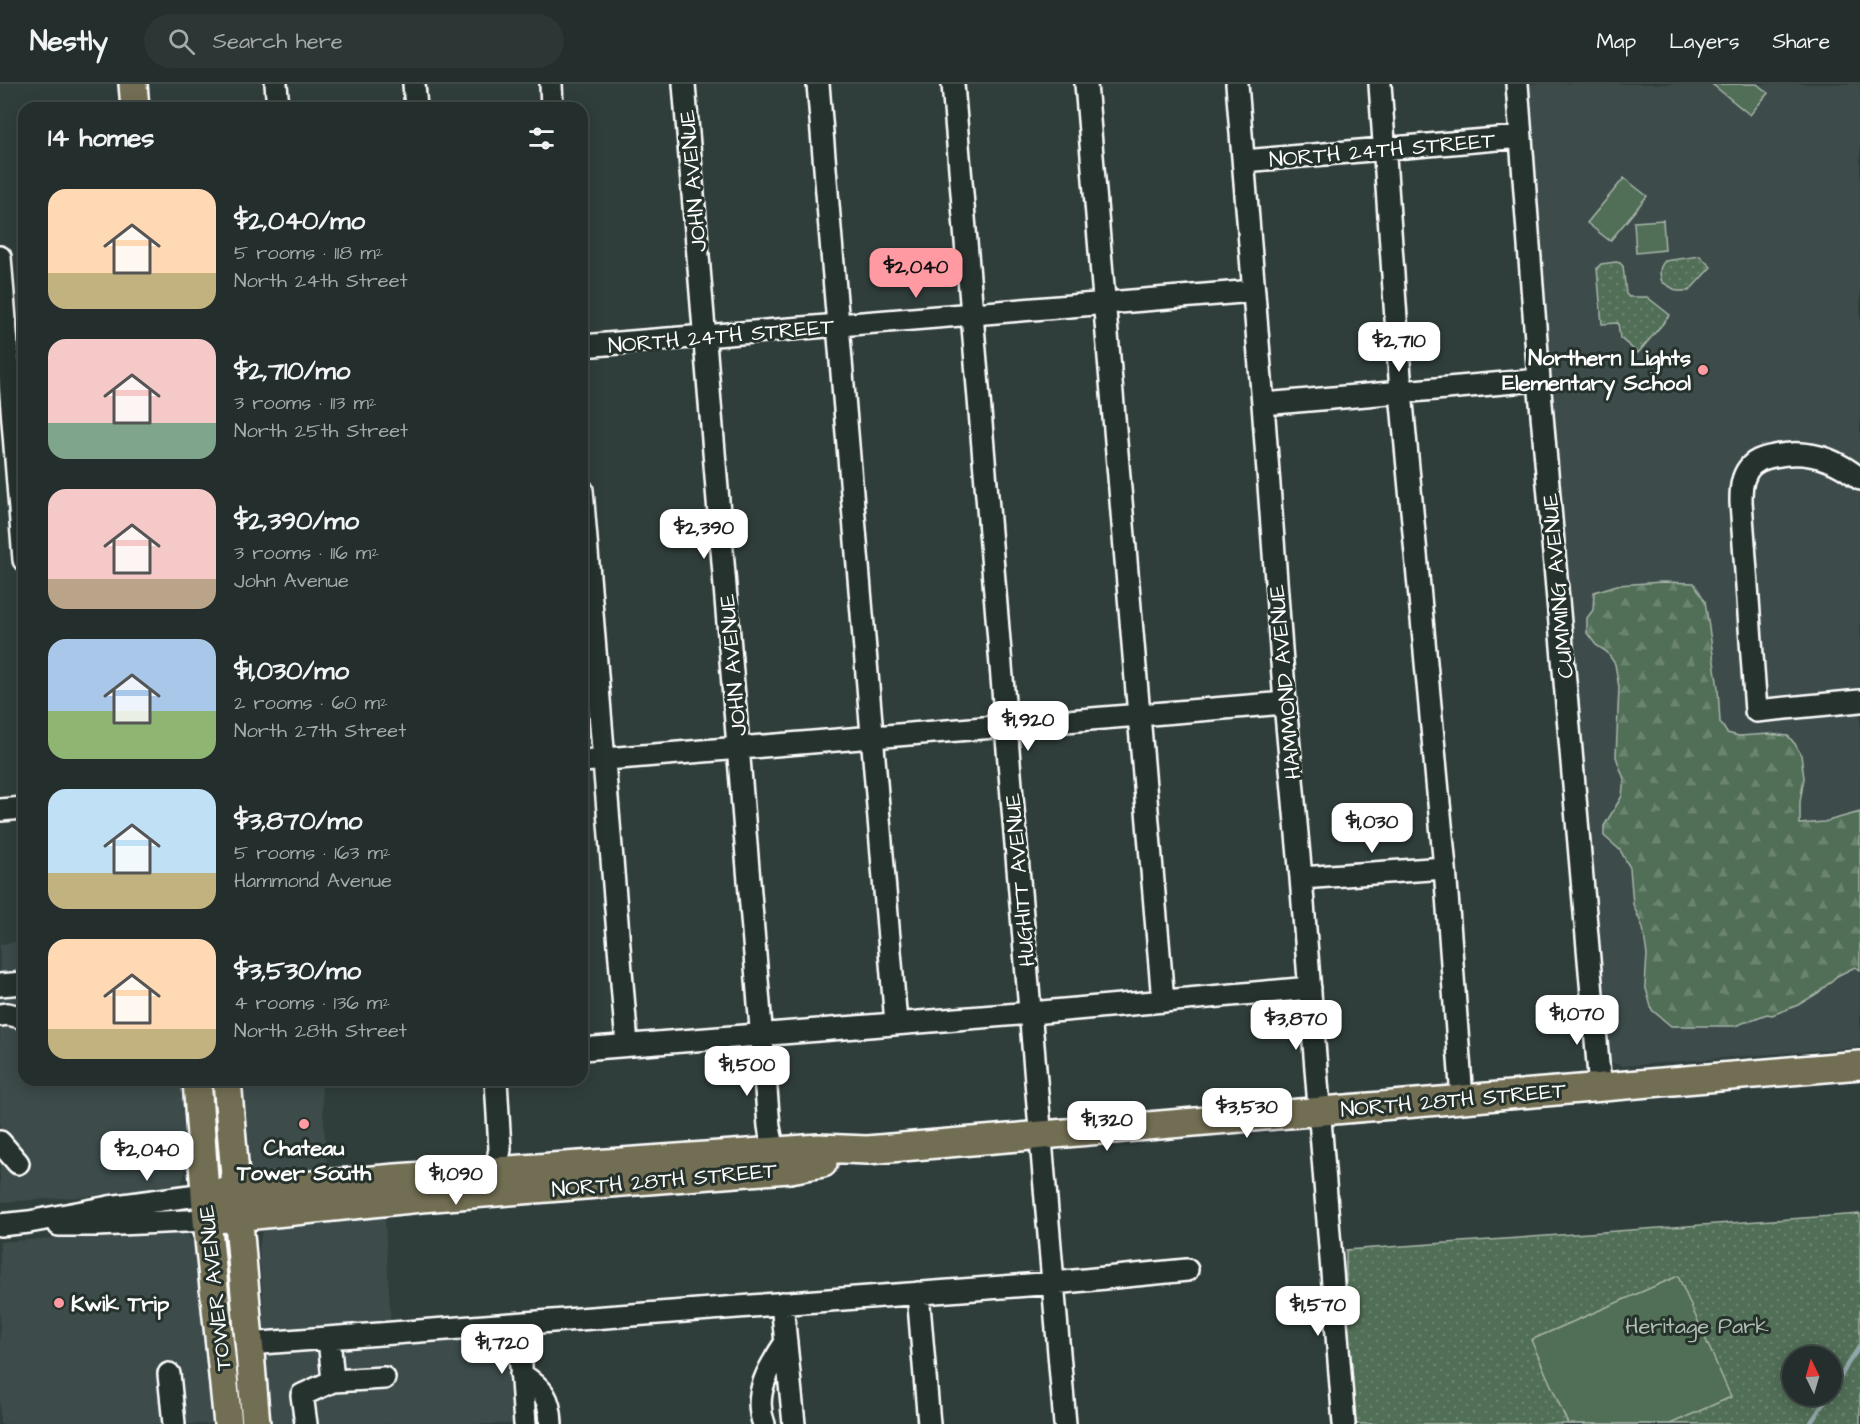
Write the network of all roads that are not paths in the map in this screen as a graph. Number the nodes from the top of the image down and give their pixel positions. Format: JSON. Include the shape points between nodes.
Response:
{"nodes":[{"id":1,"x":133,"y":84,"type":"edge"},
{"id":2,"x":276,"y":84,"type":"edge"},
{"id":3,"x":414,"y":84,"type":"edge"},
{"id":4,"x":551,"y":84,"type":"edge"},
{"id":5,"x":684,"y":84,"type":"edge"},
{"id":6,"x":818,"y":84,"type":"edge"},
{"id":7,"x":953,"y":84,"type":"edge"},
{"id":8,"x":1086,"y":84,"type":"edge"},
{"id":9,"x":1237,"y":84,"type":"edge"},
{"id":10,"x":1380,"y":84,"type":"edge"},
{"id":11,"x":1517,"y":84,"type":"edge"},
{"id":12,"x":134,"y":102,"type":"edge"},
{"id":13,"x":278,"y":102,"type":"edge"},
{"id":14,"x":416,"y":102,"type":"edge"},
{"id":15,"x":552,"y":102,"type":"edge"},
{"id":16,"x":1520,"y":137,"type":"junction"},
{"id":17,"x":1383,"y":149,"type":"junction"},
{"id":18,"x":1244,"y":161,"type":"junction"},
{"id":19,"x":0,"y":257,"type":"edge"},
{"id":20,"x":1254,"y":291,"type":"junction"},
{"id":21,"x":1104,"y":304,"type":"junction"},
{"id":22,"x":973,"y":314,"type":"junction"},
{"id":23,"x":837,"y":325,"type":"junction"},
{"id":24,"x":705,"y":336,"type":"junction"},
{"id":25,"x":588,"y":346,"type":"edge"},
{"id":26,"x":1539,"y":380,"type":"junction"},
{"id":27,"x":1401,"y":392,"type":"junction"},
{"id":28,"x":11,"y":393,"type":"edge"},
{"id":29,"x":1263,"y":404,"type":"junction"},
{"id":30,"x":1860,"y":479,"type":"edge"},
{"id":31,"x":18,"y":483,"type":"edge"},
{"id":32,"x":588,"y":564,"type":"edge"},
{"id":33,"x":1860,"y":701,"type":"edge"},
{"id":34,"x":1285,"y":703,"type":"junction"},
{"id":35,"x":1140,"y":715,"type":"junction"},
{"id":36,"x":1006,"y":726,"type":"junction"},
{"id":37,"x":872,"y":737,"type":"junction"},
{"id":38,"x":738,"y":748,"type":"junction"},
{"id":39,"x":604,"y":760,"type":"junction"},
{"id":40,"x":588,"y":761,"type":"edge"},
{"id":41,"x":18,"y":808,"type":"edge"},
{"id":42,"x":0,"y":810,"type":"edge"},
{"id":43,"x":1446,"y":868,"type":"junction"},
{"id":44,"x":1301,"y":878,"type":"junction"},
{"id":45,"x":18,"y":984,"type":"edge"},
{"id":46,"x":0,"y":985,"type":"edge"},
{"id":47,"x":1310,"y":988,"type":"junction"},
{"id":48,"x":1163,"y":1001,"type":"junction"},
{"id":49,"x":1031,"y":1013,"type":"junction"},
{"id":50,"x":0,"y":1015,"type":"edge"},
{"id":51,"x":18,"y":1016,"type":"edge"},
{"id":52,"x":896,"y":1023,"type":"junction"},
{"id":53,"x":761,"y":1034,"type":"junction"},
{"id":54,"x":627,"y":1045,"type":"junction"},
{"id":55,"x":588,"y":1048,"type":"edge"},
{"id":56,"x":1860,"y":1065,"type":"edge"},
{"id":57,"x":197,"y":1086,"type":"edge"},
{"id":58,"x":228,"y":1086,"type":"edge"},
{"id":59,"x":496,"y":1086,"type":"edge"},
{"id":60,"x":1600,"y":1087,"type":"junction"},
{"id":61,"x":1462,"y":1099,"type":"junction"},
{"id":62,"x":1320,"y":1110,"type":"junction"},
{"id":63,"x":1041,"y":1136,"type":"junction"},
{"id":64,"x":0,"y":1142,"type":"edge"},
{"id":65,"x":783,"y":1160,"type":"junction"},
{"id":66,"x":18,"y":1163,"type":"dead end"},
{"id":67,"x":496,"y":1171,"type":"junction"},
{"id":68,"x":391,"y":1202,"type":"junction"},
{"id":69,"x":238,"y":1205,"type":"junction"},
{"id":70,"x":206,"y":1207,"type":"junction"},
{"id":71,"x":0,"y":1225,"type":"edge"},
{"id":72,"x":1187,"y":1270,"type":"dead end"},
{"id":73,"x":1054,"y":1282,"type":"junction"},
{"id":74,"x":918,"y":1293,"type":"junction"},
{"id":75,"x":782,"y":1303,"type":"junction"},
{"id":76,"x":518,"y":1324,"type":"junction"},
{"id":77,"x":329,"y":1338,"type":"junction"},
{"id":78,"x":786,"y":1342,"type":"junction"},
{"id":79,"x":248,"y":1344,"type":"junction"},
{"id":80,"x":170,"y":1374,"type":"dead end"},
{"id":81,"x":521,"y":1374,"type":"junction"},
{"id":82,"x":384,"y":1378,"type":"dead end"},
{"id":83,"x":333,"y":1381,"type":"junction"},
{"id":84,"x":174,"y":1424,"type":"edge"},
{"id":85,"x":228,"y":1424,"type":"edge"},
{"id":86,"x":256,"y":1424,"type":"edge"},
{"id":87,"x":306,"y":1424,"type":"edge"},
{"id":88,"x":525,"y":1424,"type":"edge"},
{"id":89,"x":551,"y":1424,"type":"edge"},
{"id":90,"x":764,"y":1424,"type":"edge"},
{"id":91,"x":794,"y":1424,"type":"edge"},
{"id":92,"x":929,"y":1424,"type":"edge"},
{"id":93,"x":1065,"y":1424,"type":"edge"},
{"id":94,"x":1344,"y":1424,"type":"edge"}],
"edges":[{"from":1,"to":12,"type":"main road"},
{"from":2,"to":13,"type":"street"},
{"from":3,"to":14,"type":"street"},
{"from":4,"to":15,"type":"street"},
{"from":5,"to":24,"type":"street","name":"JOHN AVENUE"},
{"from":6,"to":23,"type":"street"},
{"from":7,"to":22,"type":"street","name":"HUGHITT AVENUE"},
{"from":8,"to":21,"type":"street"},
{"from":9,"to":18,"type":"street","name":"HAMMOND AVENUE"},
{"from":10,"to":17,"type":"street"},
{"from":11,"to":16,"type":"street","name":"CUMMING AVENUE"},
{"from":16,"to":17,"type":"street","name":"NORTH 24TH STREET"},
{"from":16,"to":26,"type":"street","name":"CUMMING AVENUE"},
{"from":17,"to":18,"type":"street","name":"NORTH 24TH STREET"},
{"from":17,"to":27,"type":"street"},
{"from":18,"to":20,"type":"street","name":"HAMMOND AVENUE"},
{"from":19,"to":28,"type":"street"},
{"from":20,"to":21,"type":"street","name":"NORTH 24TH STREET"},
{"from":20,"to":29,"type":"street","name":"HAMMOND AVENUE"},
{"from":21,"to":22,"type":"street","name":"NORTH 24TH STREET"},
{"from":21,"to":35,"type":"street"},
{"from":22,"to":23,"type":"street","name":"NORTH 24TH STREET"},
{"from":22,"to":36,"type":"street","name":"HUGHITT AVENUE"},
{"from":23,"to":24,"type":"street","name":"NORTH 24TH STREET"},
{"from":23,"to":37,"type":"street"},
{"from":24,"to":25,"type":"street","name":"NORTH 24TH STREET"},
{"from":24,"to":38,"type":"street","name":"JOHN AVENUE"},
{"from":26,"to":27,"type":"street"},
{"from":26,"to":60,"type":"street","name":"CUMMING AVENUE"},
{"from":27,"to":29,"type":"street"},
{"from":27,"to":43,"type":"street"},
{"from":28,"to":31,"type":"street"},
{"from":29,"to":34,"type":"street","name":"HAMMOND AVENUE"},
{"from":30,"to":33,"type":"street","via":[[1817,455],[1781,454],[1753,463],[1747,470],[1741,502],[1756,711]]},
{"from":32,"to":39,"type":"street"},
{"from":34,"to":35,"type":"street"},
{"from":34,"to":44,"type":"street","name":"HAMMOND AVENUE"},
{"from":35,"to":36,"type":"street"},
{"from":35,"to":48,"type":"street"},
{"from":36,"to":37,"type":"street"},
{"from":36,"to":49,"type":"street","name":"HUGHITT AVENUE"},
{"from":37,"to":38,"type":"street"},
{"from":37,"to":52,"type":"street"},
{"from":38,"to":39,"type":"street"},
{"from":38,"to":53,"type":"street","name":"JOHN AVENUE"},
{"from":39,"to":40,"type":"street"},
{"from":39,"to":54,"type":"street"},
{"from":41,"to":42,"type":"street"},
{"from":43,"to":44,"type":"street"},
{"from":43,"to":61,"type":"street"},
{"from":44,"to":47,"type":"street","name":"HAMMOND AVENUE"},
{"from":45,"to":46,"type":"street"},
{"from":47,"to":48,"type":"street"},
{"from":47,"to":62,"type":"street","name":"HAMMOND AVENUE"},
{"from":48,"to":49,"type":"street"},
{"from":49,"to":52,"type":"street"},
{"from":49,"to":63,"type":"street","name":"HUGHITT AVENUE"},
{"from":50,"to":51,"type":"street"},
{"from":52,"to":53,"type":"street"},
{"from":53,"to":54,"type":"street"},
{"from":53,"to":65,"type":"street","name":"JOHN AVENUE","via":[[771,1139]]},
{"from":54,"to":55,"type":"street"},
{"from":56,"to":60,"type":"main road","name":"NORTH 28TH STREET"},
{"from":57,"to":70,"type":"main road","name":"TOWER AVENUE"},
{"from":58,"to":69,"type":"main road","name":"TOWER AVENUE"},
{"from":59,"to":67,"type":"street","via":[[501,1149]]},
{"from":60,"to":61,"type":"main road","name":"NORTH 28TH STREET"},
{"from":61,"to":62,"type":"main road","name":"NORTH 28TH STREET"},
{"from":62,"to":63,"type":"main road","name":"NORTH 28TH STREET"},
{"from":62,"to":94,"type":"street","name":"HAMMOND AVENUE"},
{"from":63,"to":65,"type":"main road","name":"NORTH 28TH STREET","via":[[867,1150],[838,1159]]},
{"from":63,"to":73,"type":"street","name":"HUGHITT AVENUE"},
{"from":64,"to":66,"type":"street"},
{"from":65,"to":67,"type":"main road","name":"NORTH 28TH STREET"},
{"from":65,"to":68,"type":"main road","name":"NORTH 28TH STREET"},
{"from":67,"to":68,"type":"street","via":[[476,1185],[423,1190]]},
{"from":67,"to":69,"type":"main road","name":"NORTH 28TH STREET"},
{"from":68,"to":69,"type":"main road","name":"NORTH 28TH STREET"},
{"from":69,"to":70,"type":"main road","name":"NORTH 28TH STREET"},
{"from":69,"to":79,"type":"main road","name":"TOWER AVENUE"},
{"from":70,"to":71,"type":"street","name":"NORTH 28TH STREET","via":[[109,1207]]},
{"from":70,"to":85,"type":"main road","name":"TOWER AVENUE"},
{"from":72,"to":73,"type":"street"},
{"from":73,"to":74,"type":"street"},
{"from":73,"to":93,"type":"street","name":"HUGHITT AVENUE"},
{"from":74,"to":75,"type":"street"},
{"from":74,"to":92,"type":"street"},
{"from":75,"to":76,"type":"street"},
{"from":75,"to":78,"type":"street"},
{"from":76,"to":77,"type":"street"},
{"from":76,"to":81,"type":"street"},
{"from":77,"to":79,"type":"street"},
{"from":77,"to":83,"type":"street"},
{"from":78,"to":90,"type":"street","via":[[766,1373],[760,1416]]},
{"from":78,"to":91,"type":"street"},
{"from":79,"to":86,"type":"main road","name":"TOWER AVENUE"},
{"from":80,"to":84,"type":"street"},
{"from":81,"to":88,"type":"street"},
{"from":81,"to":89,"type":"street","via":[[544,1393]]},
{"from":82,"to":83,"type":"street"},
{"from":83,"to":87,"type":"street","via":[[302,1395]]}]}
